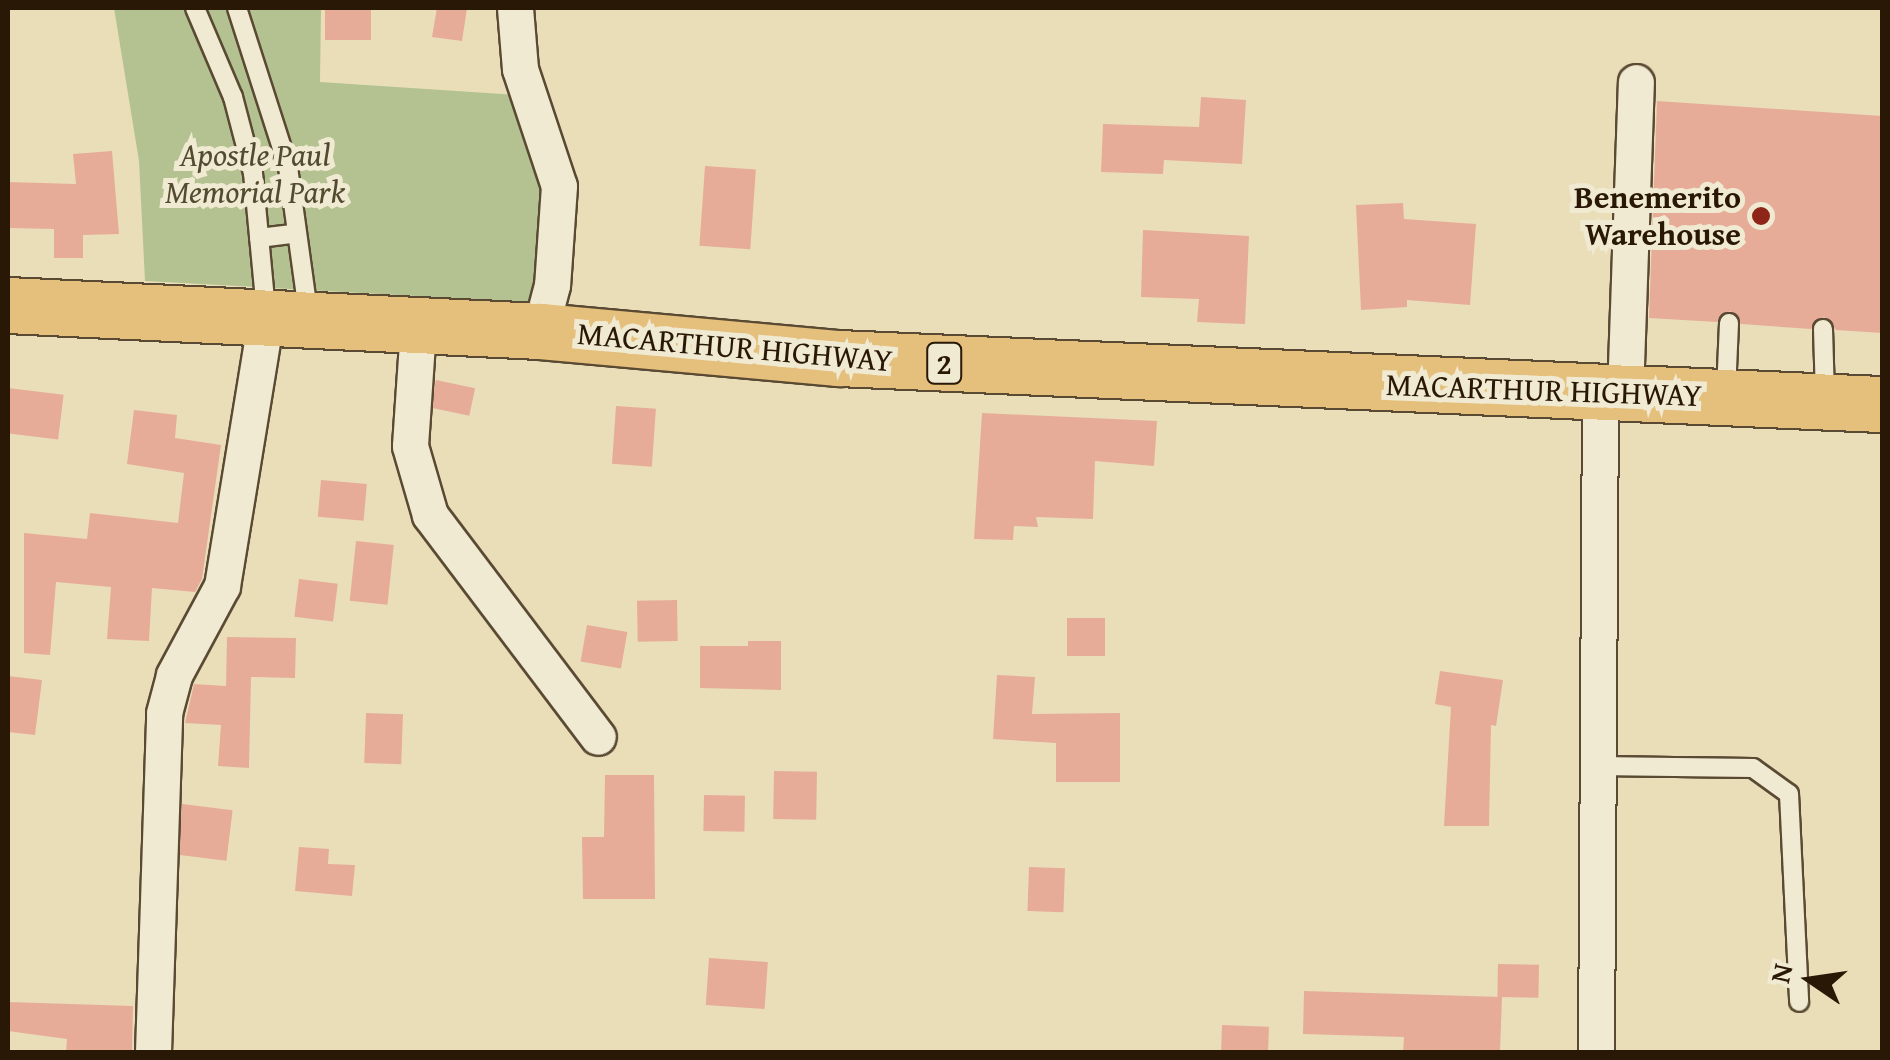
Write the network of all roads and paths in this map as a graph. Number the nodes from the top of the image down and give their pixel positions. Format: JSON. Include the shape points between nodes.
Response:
{"nodes":[{"id":1,"x":196,"y":8,"type":"edge"},
{"id":2,"x":237,"y":8,"type":"edge"},
{"id":3,"x":515,"y":8,"type":"edge"},
{"id":4,"x":1636,"y":82,"type":"dead end"},
{"id":5,"x":288,"y":167,"type":"junction"},
{"id":6,"x":252,"y":173,"type":"junction"},
{"id":7,"x":297,"y":233,"type":"junction"},
{"id":8,"x":259,"y":238,"type":"junction"},
{"id":9,"x":8,"y":305,"type":"edge"},
{"id":10,"x":288,"y":320,"type":"junction"},
{"id":11,"x":1729,"y":323,"type":"dead end"},
{"id":12,"x":418,"y":328,"type":"junction"},
{"id":13,"x":1823,"y":330,"type":"dead end"},
{"id":14,"x":540,"y":331,"type":"junction"},
{"id":15,"x":1612,"y":394,"type":"junction"},
{"id":16,"x":1725,"y":398,"type":"junction"},
{"id":17,"x":1825,"y":402,"type":"junction"},
{"id":18,"x":1882,"y":404,"type":"edge"},
{"id":19,"x":598,"y":737,"type":"dead end"},
{"id":20,"x":1595,"y":766,"type":"junction"},
{"id":21,"x":1798,"y":1002,"type":"dead end"},
{"id":22,"x":153,"y":1052,"type":"edge"},
{"id":23,"x":1596,"y":1052,"type":"edge"}],
"edges":[{"from":1,"to":6,"type":"lane","via":[[233,97]]},
{"from":2,"to":5,"type":"lane"},
{"from":3,"to":14,"type":"street","via":[[520,69],[559,186],[552,285]]},
{"from":4,"to":15,"type":"street"},
{"from":5,"to":6,"type":"lane"},
{"from":5,"to":7,"type":"lane"},
{"from":6,"to":8,"type":"lane"},
{"from":7,"to":8,"type":"lane"},
{"from":7,"to":10,"type":"lane"},
{"from":8,"to":10,"type":"lane"},
{"from":9,"to":10,"type":"highway","name":"MACARTHUR HIGHWAY","number":"2"},
{"from":10,"to":12,"type":"highway","name":"MACARTHUR HIGHWAY","number":"2"},
{"from":10,"to":22,"type":"street","via":[[222,586],[174,675],[164,714]]},
{"from":11,"to":16,"type":"lane"},
{"from":12,"to":14,"type":"highway","name":"MACARTHUR HIGHWAY","number":"2"},
{"from":12,"to":19,"type":"street","via":[[410,446],[430,515]]},
{"from":13,"to":17,"type":"lane"},
{"from":14,"to":15,"type":"highway","name":"MACARTHUR HIGHWAY","number":"2","via":[[839,358]]},
{"from":15,"to":16,"type":"highway","name":"MACARTHUR HIGHWAY","number":"2"},
{"from":15,"to":20,"type":"street"},
{"from":16,"to":17,"type":"highway","name":"MACARTHUR HIGHWAY","number":"2"},
{"from":17,"to":18,"type":"highway","name":"MACARTHUR HIGHWAY","number":"2"},
{"from":20,"to":21,"type":"lane","via":[[1753,768],[1788,794]]},
{"from":20,"to":23,"type":"street"}]}
